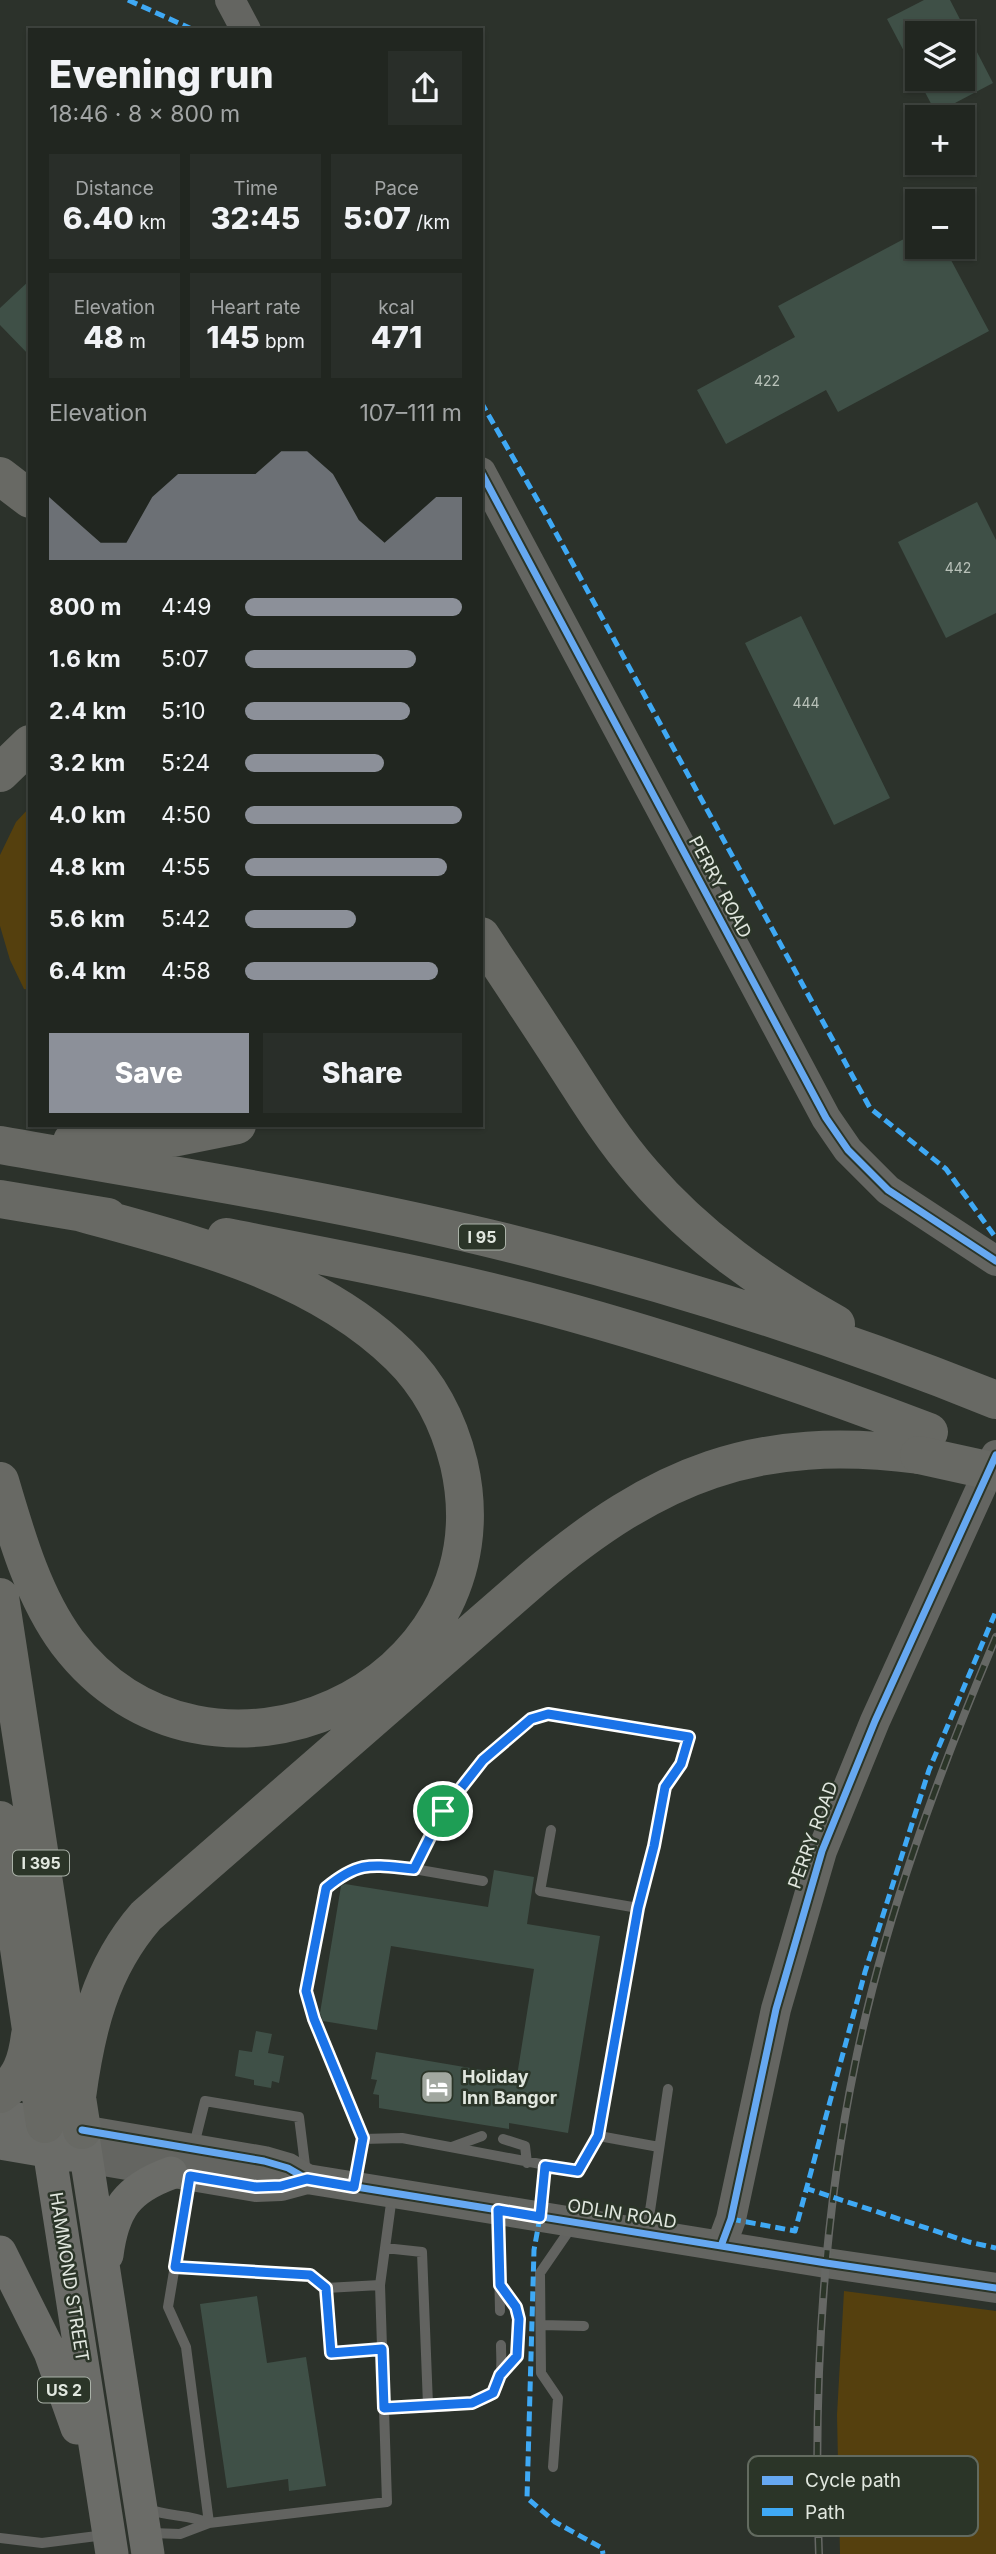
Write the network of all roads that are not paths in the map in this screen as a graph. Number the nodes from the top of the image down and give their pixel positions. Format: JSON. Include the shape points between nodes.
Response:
{"nodes":[{"id":1,"x":230,"y":0,"type":"edge"},
{"id":2,"x":245,"y":28,"type":"edge"},
{"id":3,"x":0,"y":476,"type":"edge"},
{"id":4,"x":483,"y":476,"type":"edge"},
{"id":5,"x":28,"y":497,"type":"edge"},
{"id":6,"x":28,"y":746,"type":"edge"},
{"id":7,"x":0,"y":772,"type":"edge"},
{"id":8,"x":483,"y":939,"type":"edge"},
{"id":9,"x":229,"y":1127,"type":"edge"},
{"id":10,"x":0,"y":1144,"type":"edge"},
{"id":11,"x":0,"y":1199,"type":"edge"},
{"id":12,"x":82,"y":1213,"type":"junction"},
{"id":13,"x":996,"y":1261,"type":"edge"},
{"id":14,"x":950,"y":1382,"type":"junction"},
{"id":15,"x":996,"y":1400,"type":"edge"},
{"id":16,"x":924,"y":1443,"type":"junction"},
{"id":17,"x":996,"y":1457,"type":"edge"},
{"id":18,"x":996,"y":1472,"type":"edge"},
{"id":19,"x":0,"y":1481,"type":"edge"},
{"id":20,"x":0,"y":1597,"type":"edge"},
{"id":21,"x":0,"y":1820,"type":"edge"},
{"id":22,"x":551,"y":1830,"type":"dead end"},
{"id":23,"x":3,"y":1853,"type":"edge"},
{"id":24,"x":414,"y":1869,"type":"junction"},
{"id":25,"x":483,"y":1881,"type":"dead end"},
{"id":26,"x":638,"y":1908,"type":"junction"},
{"id":27,"x":30,"y":2026,"type":"junction"},
{"id":28,"x":668,"y":2089,"type":"dead end"},
{"id":29,"x":0,"y":2094,"type":"edge"},
{"id":30,"x":0,"y":2116,"type":"edge"},
{"id":31,"x":82,"y":2128,"type":"junction"},
{"id":32,"x":482,"y":2136,"type":"dead end"},
{"id":33,"x":598,"y":2136,"type":"junction"},
{"id":34,"x":47,"y":2137,"type":"junction"},
{"id":35,"x":363,"y":2138,"type":"junction"},
{"id":36,"x":503,"y":2139,"type":"dead end"},
{"id":37,"x":0,"y":2143,"type":"edge"},
{"id":38,"x":659,"y":2147,"type":"junction"},
{"id":39,"x":451,"y":2148,"type":"junction"},
{"id":40,"x":527,"y":2163,"type":"junction"},
{"id":41,"x":185,"y":2165,"type":"junction"},
{"id":42,"x":545,"y":2166,"type":"junction"},
{"id":43,"x":307,"y":2179,"type":"junction"},
{"id":44,"x":354,"y":2187,"type":"junction"},
{"id":45,"x":393,"y":2193,"type":"junction"},
{"id":46,"x":498,"y":2210,"type":"junction"},
{"id":47,"x":540,"y":2217,"type":"junction"},
{"id":48,"x":574,"y":2223,"type":"junction"},
{"id":49,"x":646,"y":2234,"type":"junction"},
{"id":50,"x":721,"y":2246,"type":"junction"},
{"id":51,"x":385,"y":2248,"type":"junction"},
{"id":52,"x":0,"y":2252,"type":"edge"},
{"id":53,"x":175,"y":2267,"type":"junction"},
{"id":54,"x":106,"y":2282,"type":"junction"},
{"id":55,"x":380,"y":2285,"type":"junction"},
{"id":56,"x":500,"y":2285,"type":"junction"},
{"id":57,"x":326,"y":2288,"type":"junction"},
{"id":58,"x":996,"y":2288,"type":"edge"},
{"id":59,"x":500,"y":2311,"type":"dead end"},
{"id":60,"x":541,"y":2325,"type":"junction"},
{"id":61,"x":584,"y":2326,"type":"dead end"},
{"id":62,"x":501,"y":2345,"type":"dead end"},
{"id":63,"x":382,"y":2349,"type":"junction"},
{"id":64,"x":500,"y":2375,"type":"junction"},
{"id":65,"x":428,"y":2405,"type":"junction"},
{"id":66,"x":384,"y":2408,"type":"junction"},
{"id":67,"x":553,"y":2467,"type":"dead end"},
{"id":68,"x":209,"y":2523,"type":"junction"},
{"id":69,"x":144,"y":2530,"type":"edge"},
{"id":70,"x":0,"y":2538,"type":"edge"},
{"id":71,"x":111,"y":2544,"type":"edge"}],
"edges":[{"from":1,"to":2,"type":"street"},
{"from":3,"to":5,"type":"highway"},
{"from":4,"to":13,"type":"street","name":"PERRY ROAD","via":[[826,1118],[848,1150],[888,1190]]},
{"from":6,"to":7,"type":"highway"},
{"from":8,"to":14,"type":"highway","via":[[612,1135],[678,1210],[773,1287]]},
{"from":9,"to":10,"type":"highway","via":[[170,1138]]},
{"from":10,"to":14,"type":"highway","number":"I 95","via":[[280,1195],[508,1243],[744,1311]]},
{"from":11,"to":12,"type":"highway"},
{"from":12,"to":16,"type":"highway","via":[[346,1260],[545,1305],[738,1362]]},
{"from":12,"to":19,"type":"highway","via":[[229,1257],[298,1285],[352,1317],[402,1358],[437,1406],[457,1454],[464,1514],[455,1574],[438,1614],[419,1642],[389,1675],[357,1697],[319,1715],[282,1725],[226,1728],[188,1723],[149,1709],[111,1687],[65,1639],[32,1574]]},
{"from":14,"to":15,"type":"highway","number":"I 95"},
{"from":16,"to":17,"type":"highway"},
{"from":16,"to":18,"type":"highway","bridge":true},
{"from":16,"to":31,"type":"highway","via":[[818,1449],[746,1460],[668,1486],[591,1532],[534,1578],[146,1916],[118,1954],[98,1997],[84,2048]]},
{"from":17,"to":50,"type":"street","name":"PERRY ROAD","via":[[880,1710],[822,1851],[776,2009],[731,2219]]},
{"from":20,"to":31,"type":"highway","number":"I 395"},
{"from":21,"to":23,"type":"highway","number":"I 395"},
{"from":22,"to":26,"type":"lane","via":[[540,1891]]},
{"from":23,"to":27,"type":"highway","number":"I 395"},
{"from":24,"to":25,"type":"lane"},
{"from":24,"to":26,"type":"lane","via":[[443,1811],[483,1760],[531,1719],[548,1714],[689,1737],[681,1764],[665,1787]]},
{"from":24,"to":35,"type":"lane","via":[[368,1864],[326,1888],[311,1964],[306,1991],[314,2019]]},
{"from":26,"to":33,"type":"lane"},
{"from":27,"to":29,"type":"highway","via":[[24,2066]]},
{"from":27,"to":34,"type":"highway","number":"I 395"},
{"from":28,"to":38,"type":"lane"},
{"from":30,"to":34,"type":"main road","name":"ODLIN ROAD"},
{"from":31,"to":34,"type":"main road","name":"ODLIN ROAD"},
{"from":31,"to":41,"type":"street","name":"ODLIN ROAD"},
{"from":31,"to":54,"type":"main road","name":"HAMMOND STREET"},
{"from":32,"to":39,"type":"lane"},
{"from":33,"to":38,"type":"lane"},
{"from":33,"to":42,"type":"lane","via":[[578,2171]]},
{"from":34,"to":37,"type":"main road","name":"ODLIN ROAD"},
{"from":34,"to":71,"type":"main road","name":"HAMMOND STREET"},
{"from":35,"to":39,"type":"lane","via":[[402,2138]]},
{"from":35,"to":44,"type":"lane"},
{"from":36,"to":40,"type":"lane","via":[[525,2146]]},
{"from":38,"to":49,"type":"lane"},
{"from":39,"to":40,"type":"lane"},
{"from":40,"to":42,"type":"lane"},
{"from":41,"to":43,"type":"street","name":"ODLIN ROAD","via":[[276,2164]]},
{"from":41,"to":43,"type":"lane","via":[[205,2101],[299,2117]]},
{"from":41,"to":53,"type":"lane"},
{"from":41,"to":54,"type":"main road","via":[[146,2183],[121,2206],[109,2242]]},
{"from":42,"to":47,"type":"lane"},
{"from":43,"to":44,"type":"street","name":"ODLIN ROAD"},
{"from":44,"to":45,"type":"street","name":"ODLIN ROAD"},
{"from":45,"to":46,"type":"street","name":"ODLIN ROAD"},
{"from":45,"to":51,"type":"lane"},
{"from":46,"to":47,"type":"street","name":"ODLIN ROAD"},
{"from":46,"to":56,"type":"lane"},
{"from":47,"to":48,"type":"street","name":"ODLIN ROAD"},
{"from":48,"to":49,"type":"street","name":"ODLIN ROAD"},
{"from":48,"to":60,"type":"lane","via":[[540,2273]]},
{"from":49,"to":50,"type":"street","name":"ODLIN ROAD"},
{"from":50,"to":58,"type":"street","name":"ODLIN ROAD"},
{"from":51,"to":55,"type":"lane"},
{"from":51,"to":65,"type":"lane","via":[[422,2252]]},
{"from":52,"to":71,"type":"main road","number":"US 2","via":[[50,2352]]},
{"from":53,"to":57,"type":"lane","via":[[310,2275]]},
{"from":53,"to":68,"type":"lane","via":[[168,2307],[186,2347]]},
{"from":54,"to":69,"type":"main road","name":"HAMMOND STREET"},
{"from":55,"to":57,"type":"lane"},
{"from":55,"to":63,"type":"lane"},
{"from":56,"to":59,"type":"lane"},
{"from":56,"to":64,"type":"lane","via":[[519,2319],[517,2356]]},
{"from":57,"to":63,"type":"lane","via":[[331,2353]]},
{"from":60,"to":61,"type":"lane"},
{"from":60,"to":67,"type":"lane","via":[[541,2373],[558,2398]]},
{"from":62,"to":64,"type":"lane"},
{"from":63,"to":66,"type":"lane"},
{"from":64,"to":65,"type":"lane","via":[[493,2393],[481,2401]]},
{"from":65,"to":66,"type":"lane"},
{"from":66,"to":68,"type":"lane","via":[[387,2502]]},
{"from":68,"to":69,"type":"lane","via":[[180,2534]]},
{"from":68,"to":69,"type":"lane","via":[[159,2513]]},
{"from":69,"to":71,"type":"main road"},
{"from":70,"to":71,"type":"lane"}]}
